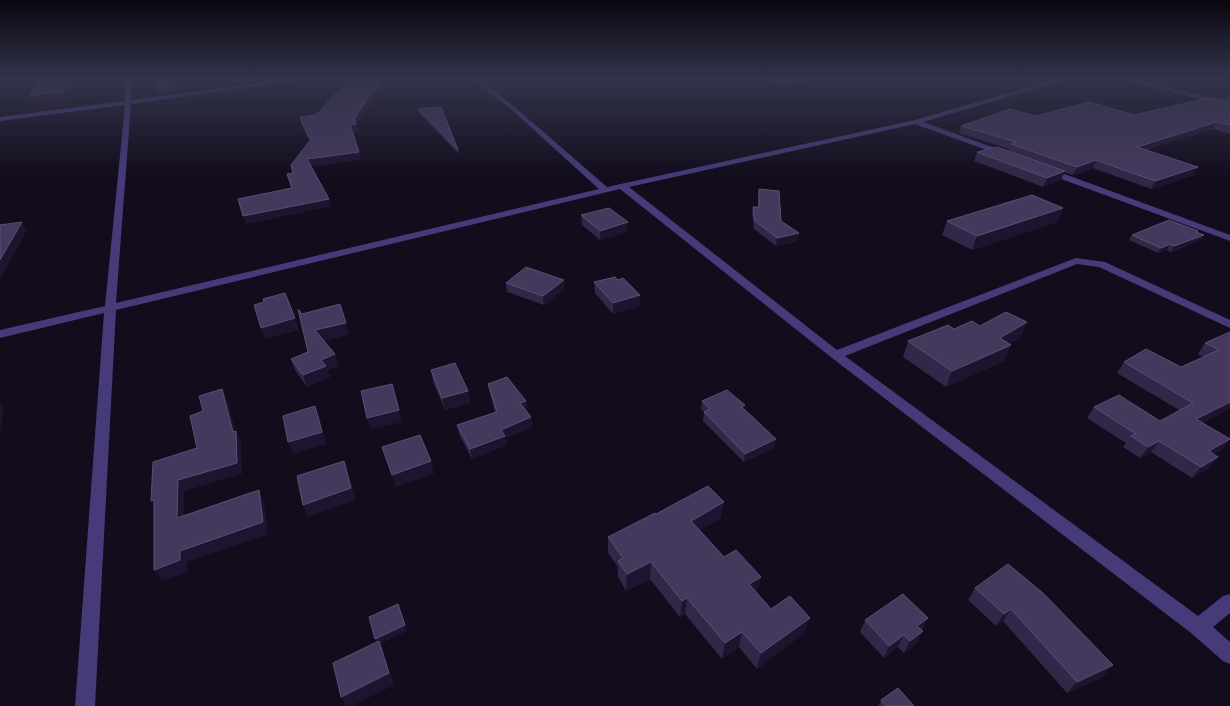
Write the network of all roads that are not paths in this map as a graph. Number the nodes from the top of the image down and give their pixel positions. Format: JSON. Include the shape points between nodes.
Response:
{"nodes":[{"id":1,"x":56,"y":112,"type":"edge"},
{"id":2,"x":127,"y":112,"type":"edge"},
{"id":3,"x":517,"y":112,"type":"edge"},
{"id":4,"x":951,"y":112,"type":"edge"},
{"id":5,"x":0,"y":119,"type":"edge"},
{"id":6,"x":916,"y":122,"type":"junction"},
{"id":7,"x":1009,"y":156,"type":"edge"},
{"id":8,"x":1036,"y":166,"type":"edge"},
{"id":9,"x":622,"y":186,"type":"junction"},
{"id":10,"x":605,"y":190,"type":"junction"},
{"id":11,"x":1230,"y":238,"type":"edge"},
{"id":12,"x":110,"y":308,"type":"junction"},
{"id":13,"x":1230,"y":324,"type":"edge"},
{"id":14,"x":0,"y":334,"type":"edge"},
{"id":15,"x":836,"y":355,"type":"junction"},
{"id":16,"x":1230,"y":602,"type":"edge"},
{"id":17,"x":1198,"y":627,"type":"junction"},
{"id":18,"x":1230,"y":654,"type":"edge"},
{"id":19,"x":85,"y":706,"type":"edge"}],
"edges":[{"from":1,"to":5,"type":"street"},
{"from":2,"to":12,"type":"street"},
{"from":3,"to":10,"type":"street"},
{"from":4,"to":6,"type":"street"},
{"from":6,"to":7,"type":"street"},
{"from":6,"to":9,"type":"street"},
{"from":8,"to":11,"type":"street"},
{"from":9,"to":10,"type":"street"},
{"from":9,"to":15,"type":"street"},
{"from":10,"to":12,"type":"street"},
{"from":12,"to":14,"type":"street"},
{"from":12,"to":19,"type":"street"},
{"from":13,"to":15,"type":"street","via":[[1101,264],[1076,261]]},
{"from":15,"to":17,"type":"street"},
{"from":16,"to":17,"type":"street"},
{"from":17,"to":18,"type":"street"}]}
